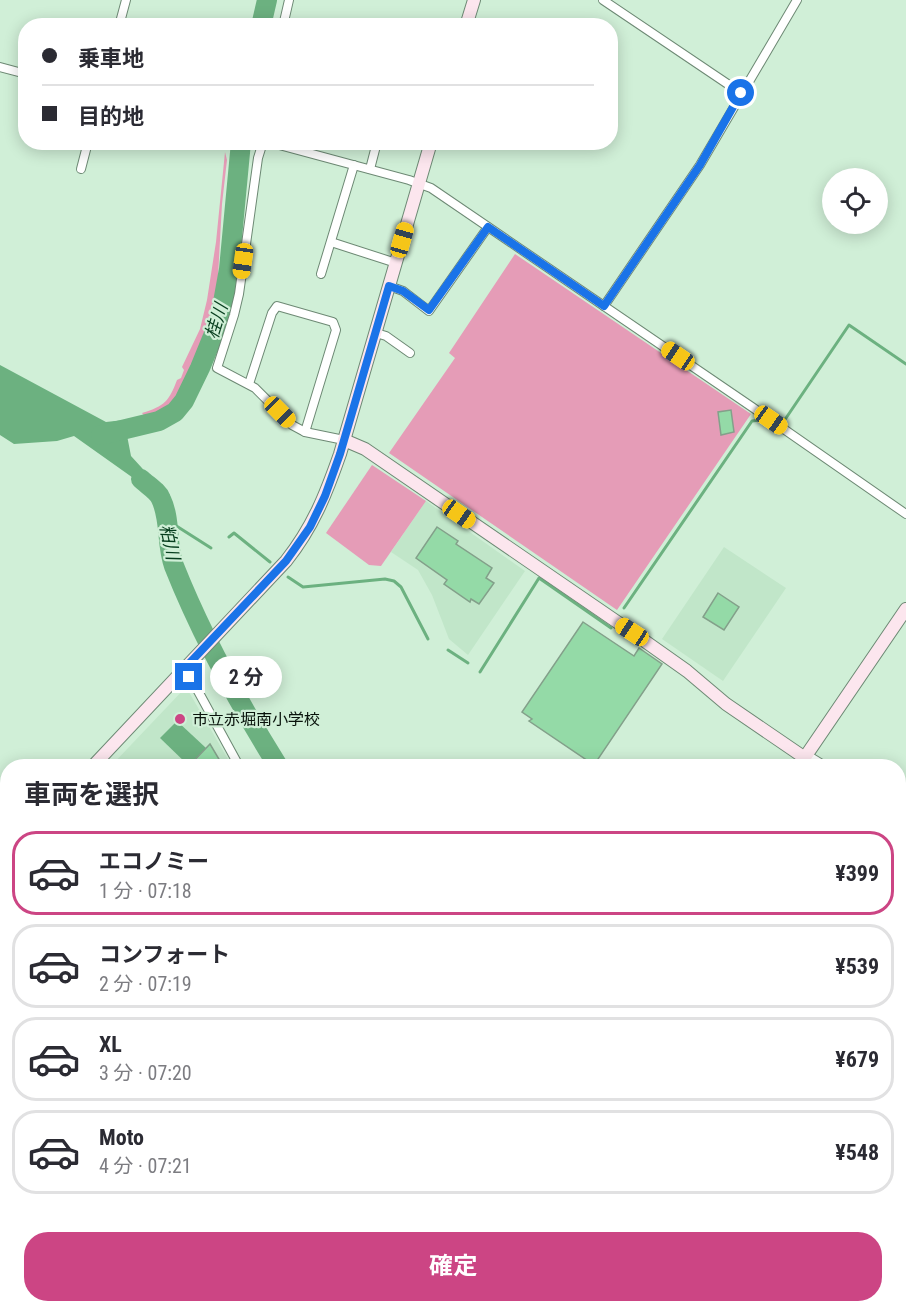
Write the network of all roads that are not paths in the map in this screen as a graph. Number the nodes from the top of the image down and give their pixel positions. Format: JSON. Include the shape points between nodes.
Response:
{"nodes":[{"id":1,"x":126,"y":0,"type":"edge"},
{"id":2,"x":289,"y":0,"type":"edge"},
{"id":3,"x":474,"y":0,"type":"edge"},
{"id":4,"x":603,"y":0,"type":"edge"},
{"id":5,"x":797,"y":0,"type":"edge"},
{"id":6,"x":121,"y":18,"type":"edge"},
{"id":7,"x":285,"y":18,"type":"edge"},
{"id":8,"x":468,"y":18,"type":"edge"},
{"id":9,"x":0,"y":67,"type":"edge"},
{"id":10,"x":18,"y":72,"type":"edge"},
{"id":11,"x":741,"y":93,"type":"junction"},
{"id":12,"x":86,"y":150,"type":"edge"},
{"id":13,"x":260,"y":150,"type":"edge"},
{"id":14,"x":312,"y":150,"type":"edge"},
{"id":15,"x":375,"y":150,"type":"edge"},
{"id":16,"x":429,"y":150,"type":"edge"},
{"id":17,"x":354,"y":165,"type":"junction"},
{"id":18,"x":81,"y":169,"type":"dead end"},
{"id":19,"x":369,"y":169,"type":"junction"},
{"id":20,"x":419,"y":183,"type":"junction"},
{"id":21,"x":488,"y":227,"type":"junction"},
{"id":22,"x":331,"y":242,"type":"junction"},
{"id":23,"x":396,"y":262,"type":"junction"},
{"id":24,"x":321,"y":274,"type":"dead end"},
{"id":25,"x":389,"y":286,"type":"junction"},
{"id":26,"x":604,"y":306,"type":"junction"},
{"id":27,"x":376,"y":333,"type":"junction"},
{"id":28,"x":410,"y":353,"type":"dead end"},
{"id":29,"x":249,"y":384,"type":"junction"},
{"id":30,"x":306,"y":432,"type":"junction"},
{"id":31,"x":344,"y":440,"type":"junction"},
{"id":32,"x":906,"y":514,"type":"edge"},
{"id":33,"x":906,"y":609,"type":"edge"},
{"id":34,"x":187,"y":666,"type":"junction"},
{"id":35,"x":100,"y":759,"type":"edge"},
{"id":36,"x":235,"y":759,"type":"edge"},
{"id":37,"x":803,"y":759,"type":"edge"},
{"id":38,"x":805,"y":759,"type":"edge"}],
"edges":[{"from":1,"to":6,"type":"street"},
{"from":2,"to":7,"type":"street"},
{"from":3,"to":8,"type":"street"},
{"from":4,"to":11,"type":"street"},
{"from":5,"to":11,"type":"street"},
{"from":9,"to":10,"type":"street"},
{"from":11,"to":26,"type":"street","via":[[700,165]]},
{"from":12,"to":18,"type":"street"},
{"from":13,"to":29,"type":"street","via":[[239,294],[217,368]]},
{"from":14,"to":17,"type":"street"},
{"from":15,"to":19,"type":"street"},
{"from":16,"to":20,"type":"street"},
{"from":17,"to":19,"type":"street"},
{"from":17,"to":22,"type":"street"},
{"from":19,"to":20,"type":"street"},
{"from":20,"to":21,"type":"street"},
{"from":20,"to":23,"type":"street"},
{"from":21,"to":25,"type":"street","via":[[429,310]]},
{"from":21,"to":26,"type":"street"},
{"from":22,"to":23,"type":"street"},
{"from":22,"to":24,"type":"street"},
{"from":23,"to":25,"type":"street"},
{"from":25,"to":27,"type":"street"},
{"from":26,"to":32,"type":"street"},
{"from":27,"to":28,"type":"street"},
{"from":27,"to":31,"type":"street"},
{"from":29,"to":30,"type":"street","via":[[292,425]]},
{"from":29,"to":30,"type":"street","via":[[277,306],[333,322],[336,330]]},
{"from":30,"to":31,"type":"street"},
{"from":31,"to":34,"type":"street","via":[[310,527],[286,561]]},
{"from":31,"to":37,"type":"street","via":[[365,449],[639,637]]},
{"from":33,"to":38,"type":"street"},
{"from":34,"to":35,"type":"street"},
{"from":34,"to":36,"type":"street"}]}
